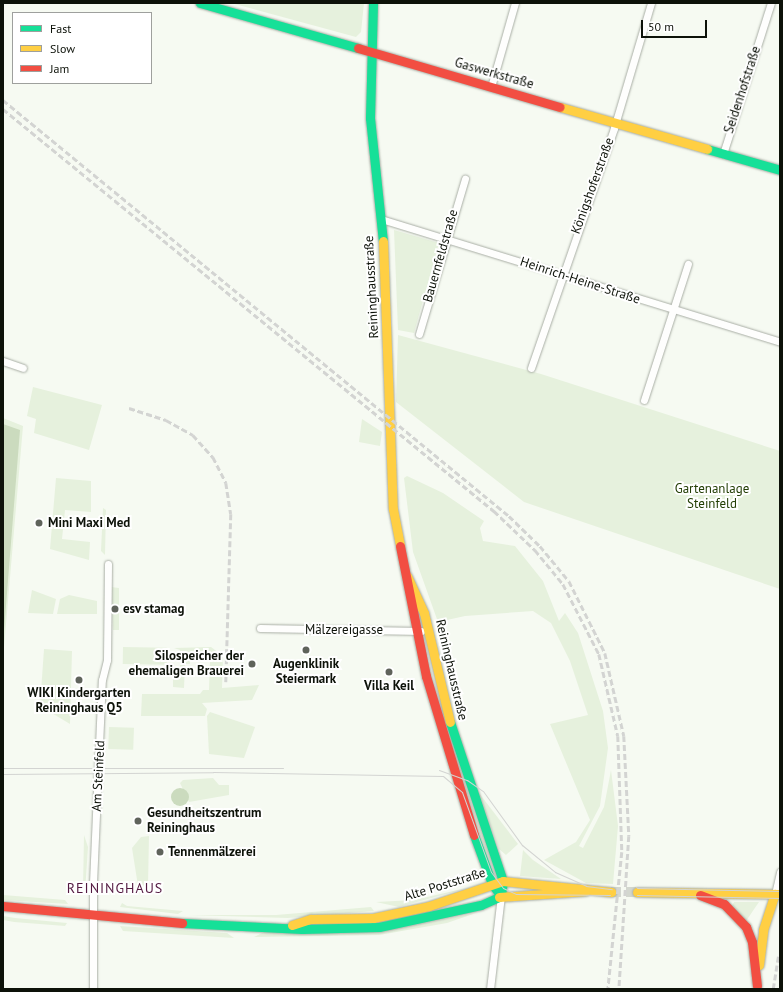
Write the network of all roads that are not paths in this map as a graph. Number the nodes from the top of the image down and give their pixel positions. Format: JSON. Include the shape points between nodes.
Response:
{"nodes":[{"id":1,"x":200,"y":3,"type":"edge"},
{"id":2,"x":374,"y":3,"type":"edge"},
{"id":3,"x":515,"y":3,"type":"edge"},
{"id":4,"x":651,"y":3,"type":"edge"},
{"id":5,"x":771,"y":3,"type":"edge"},
{"id":6,"x":370,"y":52,"type":"junction"},
{"id":7,"x":491,"y":87,"type":"junction"},
{"id":8,"x":615,"y":122,"type":"junction"},
{"id":9,"x":723,"y":154,"type":"junction"},
{"id":10,"x":780,"y":170,"type":"edge"},
{"id":11,"x":465,"y":179,"type":"dead end"},
{"id":12,"x":381,"y":219,"type":"junction"},
{"id":13,"x":445,"y":238,"type":"junction"},
{"id":14,"x":688,"y":264,"type":"dead end"},
{"id":15,"x":562,"y":276,"type":"junction"},
{"id":16,"x":674,"y":310,"type":"junction"},
{"id":17,"x":419,"y":334,"type":"dead end"},
{"id":18,"x":780,"y":342,"type":"edge"},
{"id":19,"x":3,"y":361,"type":"edge"},
{"id":20,"x":23,"y":368,"type":"dead end"},
{"id":21,"x":531,"y":368,"type":"dead end"},
{"id":22,"x":644,"y":400,"type":"dead end"},
{"id":23,"x":108,"y":564,"type":"dead end"},
{"id":24,"x":403,"y":569,"type":"junction"},
{"id":25,"x":260,"y":628,"type":"dead end"},
{"id":26,"x":416,"y":631,"type":"junction"},
{"id":27,"x":429,"y":632,"type":"junction"},
{"id":28,"x":455,"y":778,"type":"junction"},
{"id":29,"x":467,"y":780,"type":"junction"},
{"id":30,"x":780,"y":872,"type":"edge"},
{"id":31,"x":503,"y":881,"type":"junction"},
{"id":32,"x":492,"y":884,"type":"junction"},
{"id":33,"x":586,"y":891,"type":"junction"},
{"id":34,"x":611,"y":892,"type":"tunnel mouth"},
{"id":35,"x":637,"y":892,"type":"tunnel mouth"},
{"id":36,"x":687,"y":892,"type":"junction"},
{"id":37,"x":778,"y":894,"type":"edge"},
{"id":38,"x":500,"y":896,"type":"junction"},
{"id":39,"x":3,"y":906,"type":"edge"},
{"id":40,"x":93,"y":915,"type":"junction"},
{"id":41,"x":289,"y":927,"type":"junction"},
{"id":42,"x":757,"y":988,"type":"edge"},
{"id":43,"x":93,"y":989,"type":"edge"},
{"id":44,"x":490,"y":989,"type":"edge"}],
"edges":[{"from":1,"to":6,"type":"main road","name":"Gaswerkstraße"},
{"from":2,"to":6,"type":"main road","name":"Reininghausstraße"},
{"from":3,"to":7,"type":"street"},
{"from":4,"to":8,"type":"street","name":"Königshoferstraße"},
{"from":5,"to":9,"type":"street","name":"Seidenhofstraße"},
{"from":6,"to":7,"type":"main road","name":"Gaswerkstraße"},
{"from":6,"to":12,"type":"main road","name":"Reininghausstraße","via":[[370,118]]},
{"from":7,"to":8,"type":"main road","name":"Gaswerkstraße"},
{"from":8,"to":9,"type":"main road","name":"Gaswerkstraße"},
{"from":8,"to":15,"type":"street","name":"Königshoferstraße"},
{"from":9,"to":10,"type":"main road","name":"Gaswerkstraße"},
{"from":11,"to":13,"type":"street","name":"Bauernfeldstraße"},
{"from":12,"to":13,"type":"street","name":"Heinrich-Heine-Straße"},
{"from":12,"to":24,"type":"main road","name":"Reininghausstraße","via":[[388,324],[390,468]]},
{"from":13,"to":15,"type":"street","name":"Heinrich-Heine-Straße"},
{"from":13,"to":17,"type":"street","name":"Bauernfeldstraße"},
{"from":14,"to":16,"type":"street"},
{"from":15,"to":16,"type":"street","name":"Heinrich-Heine-Straße"},
{"from":15,"to":21,"type":"street","name":"Königshoferstraße"},
{"from":16,"to":18,"type":"street","name":"Heinrich-Heine-Straße"},
{"from":16,"to":22,"type":"street"},
{"from":19,"to":20,"type":"street"},
{"from":23,"to":40,"type":"street","name":"Am Steinfeld","via":[[107,660],[102,680]]},
{"from":24,"to":26,"type":"main road","name":"Reininghausstraße"},
{"from":24,"to":27,"type":"main road","name":"Reininghausstraße","via":[[420,602]]},
{"from":25,"to":26,"type":"street","name":"Mälzereigasse"},
{"from":26,"to":27,"type":"street","name":"Mälzereigasse"},
{"from":26,"to":28,"type":"main road","name":"Reininghausstraße"},
{"from":27,"to":29,"type":"main road","name":"Reininghausstraße"},
{"from":28,"to":29,"type":"main road"},
{"from":28,"to":32,"type":"main road","name":"Reininghausstraße"},
{"from":29,"to":31,"type":"main road","name":"Reininghausstraße"},
{"from":30,"to":37,"type":"street"},
{"from":31,"to":32,"type":"main road","name":"Alte Poststraße"},
{"from":31,"to":33,"type":"main road","name":"Alte Poststraße"},
{"from":31,"to":38,"type":"main road"},
{"from":32,"to":38,"type":"main road","name":"Reininghausstraße"},
{"from":32,"to":41,"type":"main road","name":"Alte Poststraße","via":[[429,906],[373,918],[311,919]]},
{"from":33,"to":34,"type":"main road","name":"Alte Poststraße"},
{"from":33,"to":38,"type":"main road","name":"Alte Poststraße"},
{"from":35,"to":36,"type":"main road"},
{"from":36,"to":37,"type":"main road"},
{"from":36,"to":42,"type":"main road","via":[[724,904],[739,917],[752,942]]},
{"from":37,"to":42,"type":"main road","via":[[760,946]]},
{"from":38,"to":41,"type":"main road","name":"Alte Poststraße","via":[[481,905],[396,924]]},
{"from":38,"to":44,"type":"street"},
{"from":39,"to":40,"type":"main road","name":"Alte Poststraße"},
{"from":40,"to":41,"type":"main road","name":"Alte Poststraße","via":[[215,926]]},
{"from":40,"to":43,"type":"street","name":"Am Steinfeld"}]}
